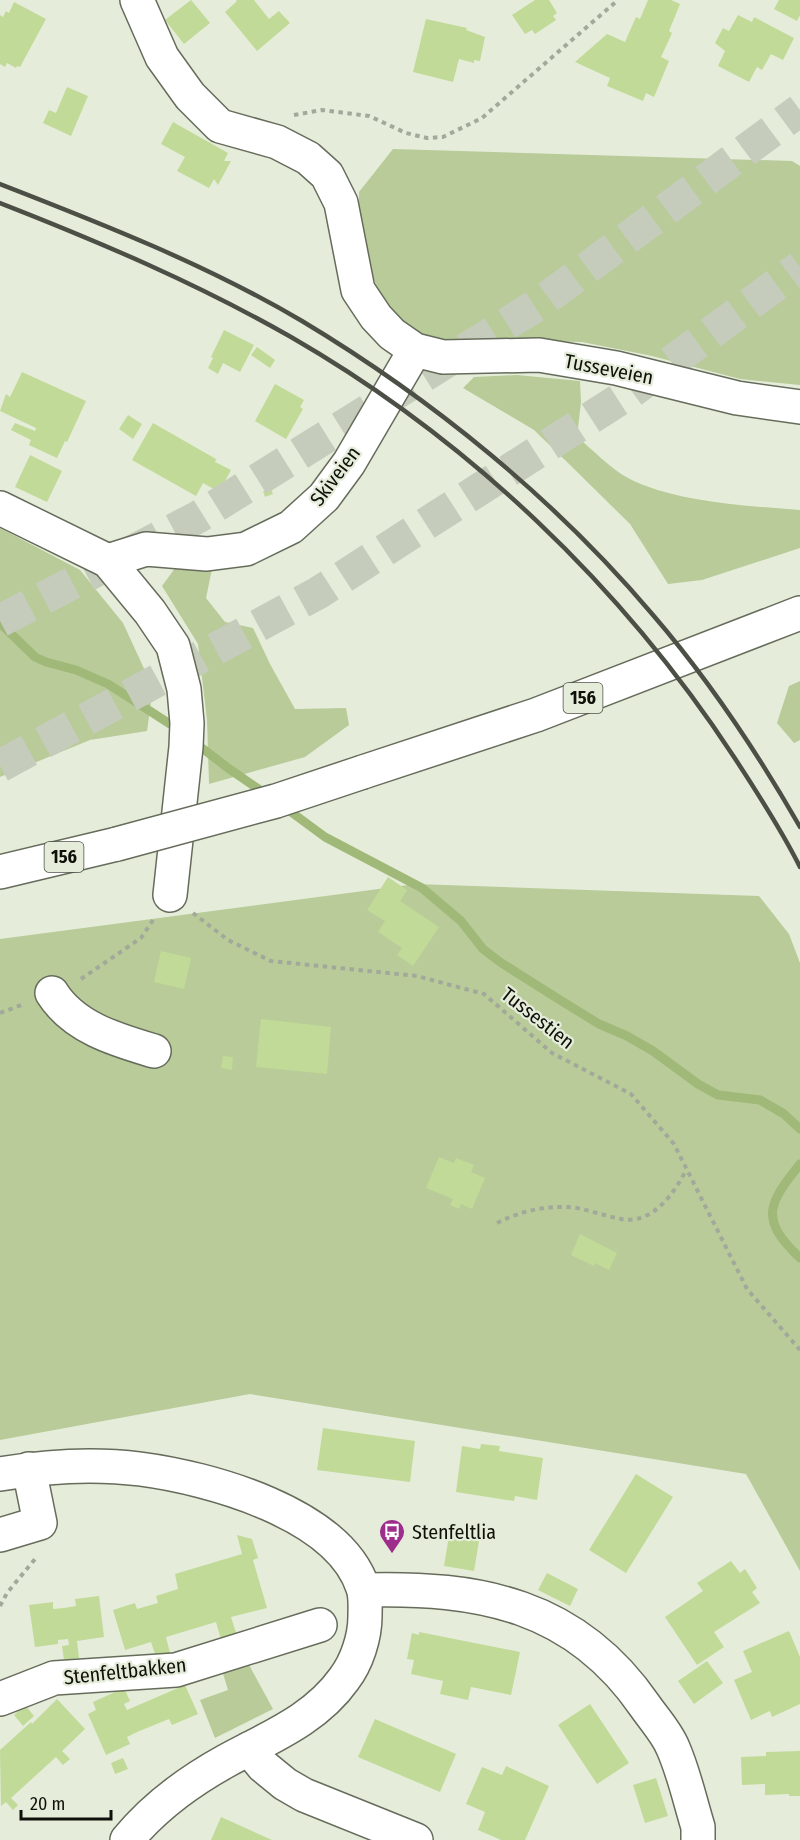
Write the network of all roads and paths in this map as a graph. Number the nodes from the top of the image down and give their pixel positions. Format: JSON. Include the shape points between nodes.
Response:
{"nodes":[{"id":1,"x":137,"y":0,"type":"edge"},
{"id":2,"x":618,"y":0,"type":"edge"},
{"id":3,"x":285,"y":118,"type":"dead end"},
{"id":4,"x":415,"y":350,"type":"junction"},
{"id":5,"x":800,"y":407,"type":"edge"},
{"id":6,"x":0,"y":508,"type":"edge"},
{"id":7,"x":108,"y":561,"type":"junction"},
{"id":8,"x":800,"y":613,"type":"edge"},
{"id":9,"x":4,"y":873,"type":"edge"},
{"id":10,"x":170,"y":896,"type":"junction"},
{"id":11,"x":52,"y":993,"type":"joint"},
{"id":12,"x":154,"y":1051,"type":"dead end"},
{"id":13,"x":686,"y":1170,"type":"junction"},
{"id":14,"x":497,"y":1223,"type":"dead end"},
{"id":15,"x":800,"y":1350,"type":"edge"},
{"id":16,"x":15,"y":1471,"type":"edge"},
{"id":17,"x":40,"y":1523,"type":"junction"},
{"id":18,"x":0,"y":1535,"type":"edge"},
{"id":19,"x":364,"y":1590,"type":"junction"},
{"id":20,"x":0,"y":1606,"type":"edge"},
{"id":21,"x":320,"y":1625,"type":"dead end"},
{"id":22,"x":0,"y":1699,"type":"edge"},
{"id":23,"x":249,"y":1749,"type":"junction"},
{"id":24,"x":127,"y":1840,"type":"edge"},
{"id":25,"x":416,"y":1840,"type":"edge"},
{"id":26,"x":698,"y":1840,"type":"edge"}],
"edges":[{"from":1,"to":4,"type":"street","via":[[162,57],[190,96],[220,126],[277,142],[308,158],[327,175],[341,203],[358,290],[392,334]]},
{"from":2,"to":3,"type":"path","via":[[482,118],[443,137],[427,138],[369,117],[322,110]]},
{"from":4,"to":5,"type":"street","name":"Tusseveien","via":[[443,357],[539,355],[616,368],[737,398]]},
{"from":4,"to":7,"type":"street","name":"Skiveien","via":[[349,463],[324,497],[291,527],[246,549],[207,554],[146,549]]},
{"from":6,"to":7,"type":"street"},
{"from":7,"to":10,"type":"street","via":[[173,646],[184,689],[186,747]]},
{"from":8,"to":9,"type":"street","number":"156","bridge":true,"via":[[536,715],[276,801]]},
{"from":10,"to":11,"type":"path","via":[[141,938],[89,975]]},
{"from":10,"to":13,"type":"path","name":"Tussestien","via":[[228,940],[272,961],[417,976],[484,994],[552,1053],[632,1094],[674,1144]]},
{"from":11,"to":12,"type":"street","via":[[60,1006],[85,1025]]},
{"from":13,"to":14,"type":"path","via":[[674,1192],[644,1217],[625,1220],[557,1207],[530,1210]]},
{"from":13,"to":15,"type":"path","name":"Tussestien","via":[[747,1289]]},
{"from":16,"to":17,"type":"street"},
{"from":16,"to":19,"type":"street","via":[[82,1465],[138,1468],[237,1491],[313,1527],[345,1558]]},
{"from":17,"to":18,"type":"street"},
{"from":17,"to":20,"type":"path","via":[[48,1536],[45,1547]]},
{"from":19,"to":23,"type":"street","via":[[363,1637],[346,1677],[307,1717]]},
{"from":19,"to":26,"type":"street","via":[[401,1589],[486,1597],[535,1613],[585,1642],[634,1689],[673,1747],[698,1827]]},
{"from":21,"to":22,"type":"street","name":"Stenfeltbakken","via":[[176,1670],[54,1678]]},
{"from":23,"to":24,"type":"street","via":[[173,1794]]},
{"from":23,"to":25,"type":"street","via":[[263,1766],[304,1795]]}]}
